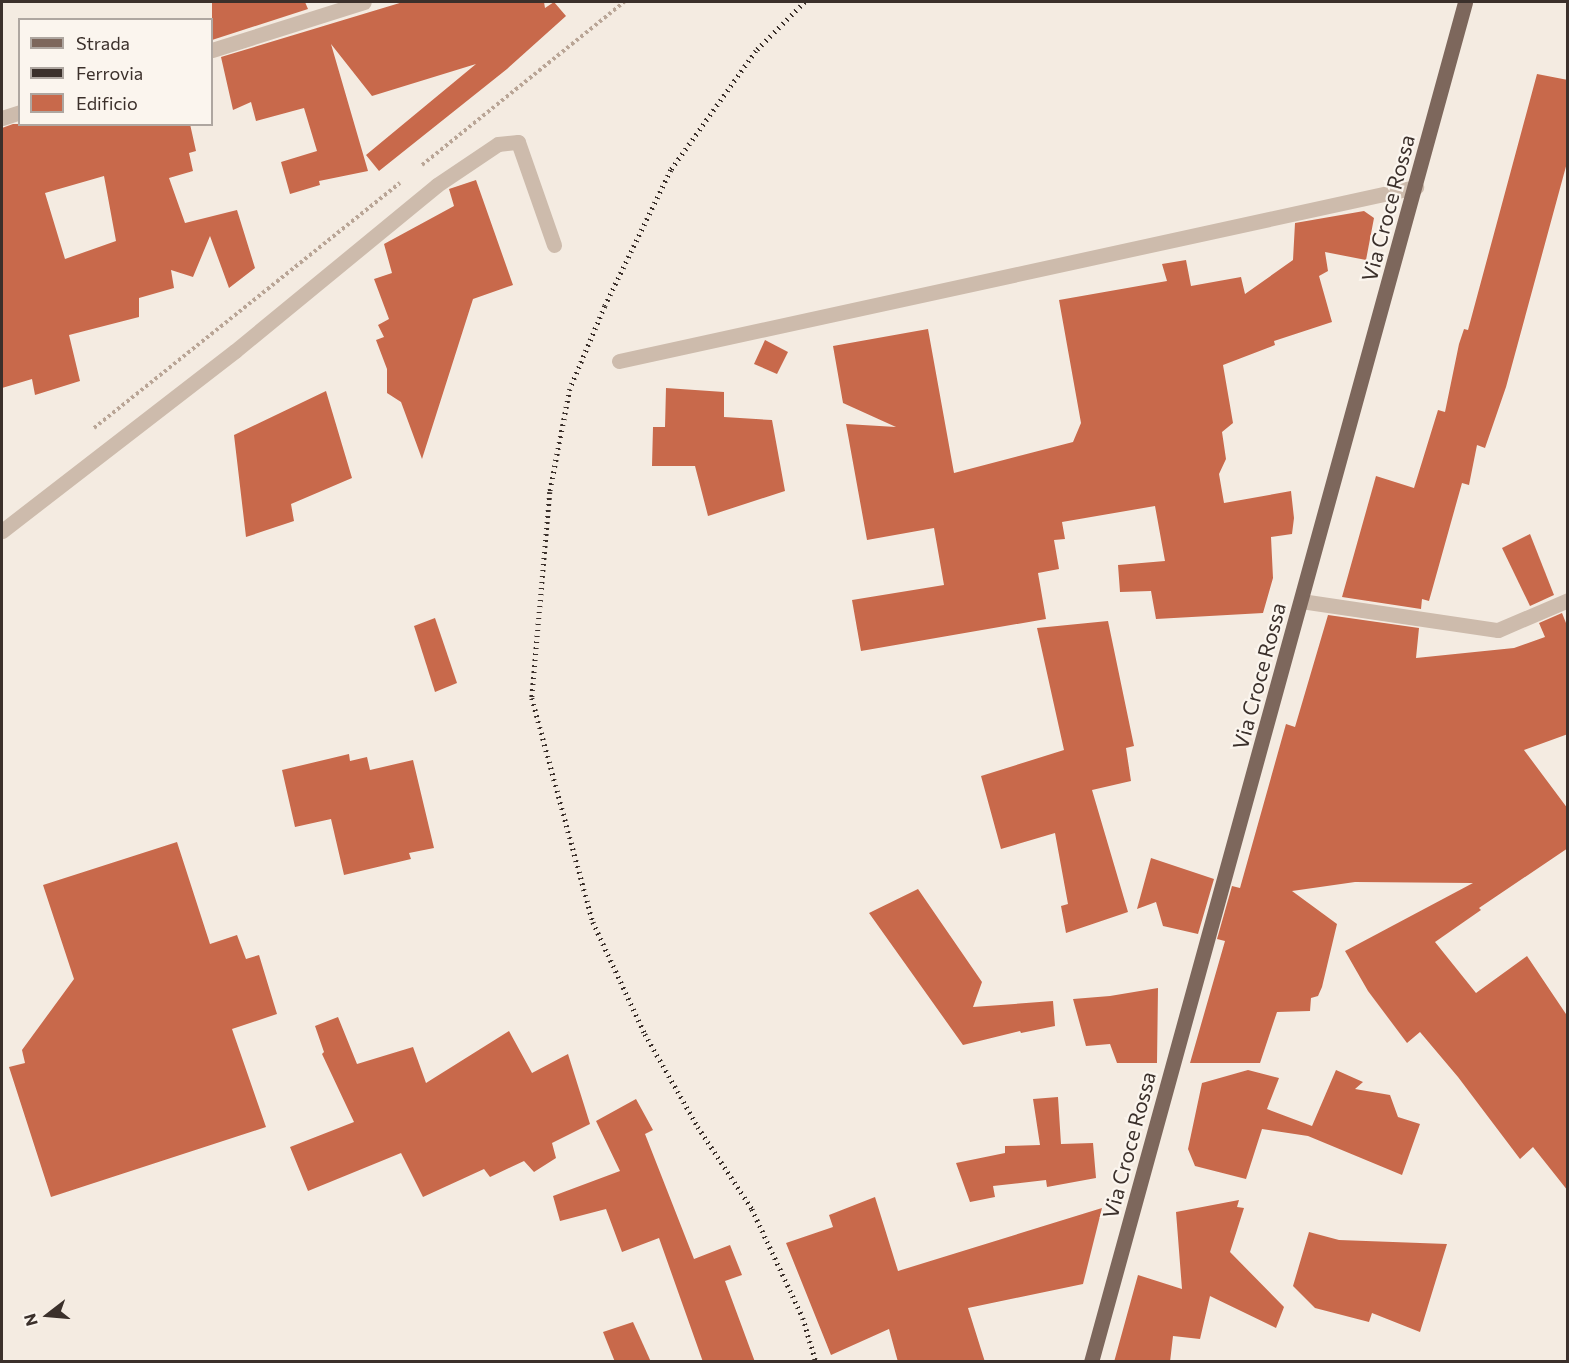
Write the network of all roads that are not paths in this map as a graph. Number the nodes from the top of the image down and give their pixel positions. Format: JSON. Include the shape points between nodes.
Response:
{"nodes":[{"id":1,"x":364,"y":2,"type":"edge"},
{"id":2,"x":1465,"y":2,"type":"edge"},
{"id":3,"x":213,"y":50,"type":"edge"},
{"id":4,"x":18,"y":113,"type":"edge"},
{"id":5,"x":2,"y":118,"type":"edge"},
{"id":6,"x":1416,"y":187,"type":"junction"},
{"id":7,"x":554,"y":244,"type":"dead end"},
{"id":8,"x":619,"y":361,"type":"dead end"},
{"id":9,"x":2,"y":531,"type":"edge"},
{"id":10,"x":1568,"y":600,"type":"edge"},
{"id":11,"x":1301,"y":601,"type":"junction"},
{"id":12,"x":1091,"y":1362,"type":"edge"}],
"edges":[{"from":1,"to":3,"type":"street"},
{"from":2,"to":6,"type":"main road","name":"Via Croce Rossa"},
{"from":4,"to":5,"type":"street"},
{"from":6,"to":8,"type":"street"},
{"from":6,"to":11,"type":"main road","name":"Via Croce Rossa"},
{"from":7,"to":9,"type":"street","via":[[518,142],[498,144],[437,185],[235,351]]},
{"from":10,"to":11,"type":"street","via":[[1498,630]]},
{"from":11,"to":12,"type":"main road","name":"Via Croce Rossa"}]}
